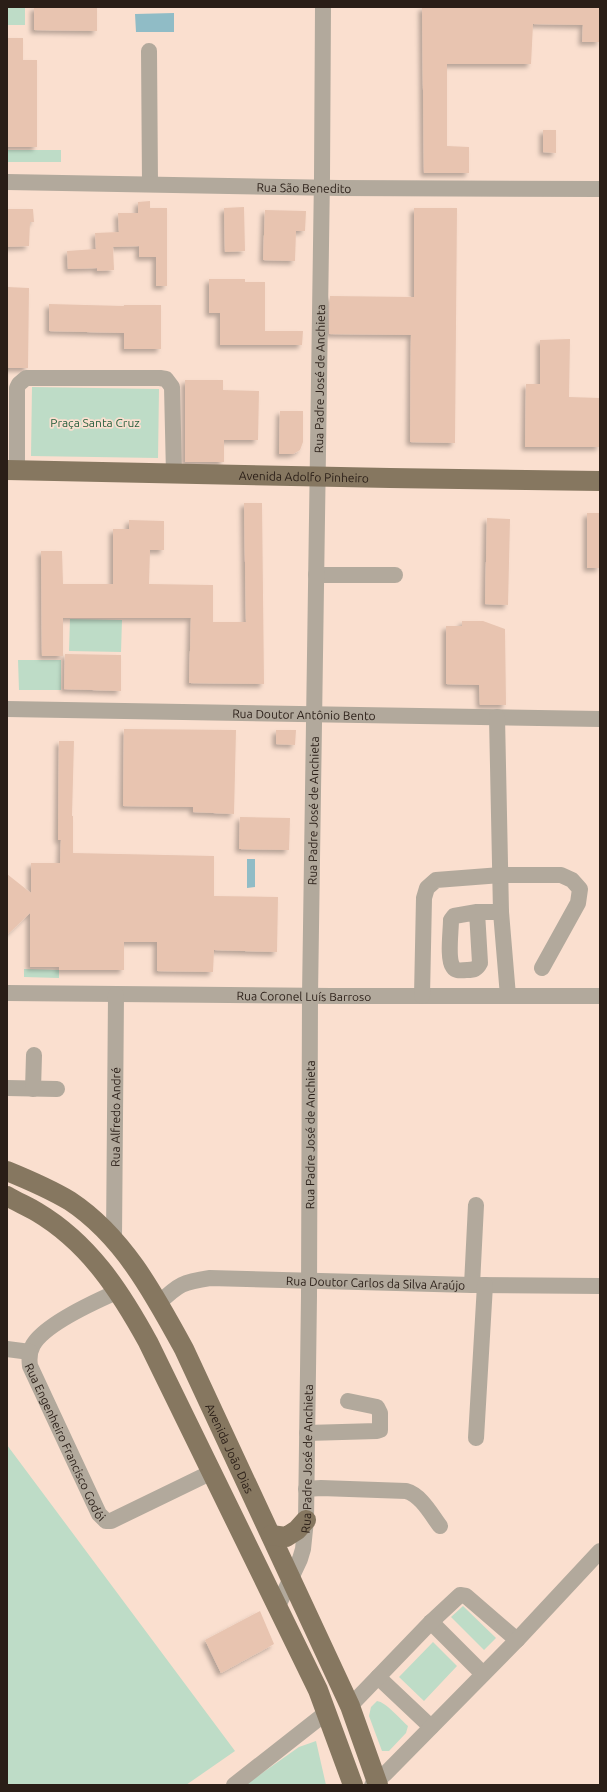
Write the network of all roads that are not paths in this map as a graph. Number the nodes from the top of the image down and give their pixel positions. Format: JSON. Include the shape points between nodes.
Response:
{"nodes":[{"id":1,"x":323,"y":7,"type":"edge"},
{"id":2,"x":149,"y":51,"type":"dead end"},
{"id":3,"x":7,"y":182,"type":"edge"},
{"id":4,"x":150,"y":184,"type":"junction"},
{"id":5,"x":322,"y":187,"type":"junction"},
{"id":6,"x":600,"y":189,"type":"edge"},
{"id":7,"x":12,"y":470,"type":"edge"},
{"id":8,"x":174,"y":474,"type":"junction"},
{"id":9,"x":317,"y":477,"type":"junction"},
{"id":10,"x":600,"y":481,"type":"edge"},
{"id":11,"x":316,"y":575,"type":"junction"},
{"id":12,"x":395,"y":576,"type":"dead end"},
{"id":13,"x":7,"y":709,"type":"edge"},
{"id":14,"x":315,"y":713,"type":"junction"},
{"id":15,"x":498,"y":717,"type":"junction"},
{"id":16,"x":600,"y":719,"type":"edge"},
{"id":17,"x":501,"y":876,"type":"junction"},
{"id":18,"x":478,"y":912,"type":"dead end"},
{"id":19,"x":501,"y":912,"type":"junction"},
{"id":20,"x":542,"y":968,"type":"dead end"},
{"id":21,"x":7,"y":993,"type":"edge"},
{"id":22,"x":116,"y":995,"type":"junction"},
{"id":23,"x":310,"y":996,"type":"junction"},
{"id":24,"x":422,"y":996,"type":"junction"},
{"id":25,"x":508,"y":996,"type":"junction"},
{"id":26,"x":600,"y":996,"type":"edge"},
{"id":27,"x":34,"y":1055,"type":"dead end"},
{"id":28,"x":7,"y":1088,"type":"edge"},
{"id":29,"x":33,"y":1089,"type":"junction"},
{"id":30,"x":57,"y":1089,"type":"dead end"},
{"id":31,"x":7,"y":1171,"type":"edge"},
{"id":32,"x":7,"y":1196,"type":"edge"},
{"id":33,"x":476,"y":1205,"type":"dead end"},
{"id":34,"x":114,"y":1239,"type":"junction"},
{"id":35,"x":309,"y":1280,"type":"junction"},
{"id":36,"x":478,"y":1285,"type":"junction"},
{"id":37,"x":600,"y":1286,"type":"edge"},
{"id":38,"x":119,"y":1291,"type":"junction"},
{"id":39,"x":159,"y":1303,"type":"junction"},
{"id":40,"x":7,"y":1349,"type":"edge"},
{"id":41,"x":30,"y":1352,"type":"junction"},
{"id":42,"x":348,"y":1401,"type":"dead end"},
{"id":43,"x":307,"y":1433,"type":"junction"},
{"id":44,"x":476,"y":1438,"type":"dead end"},
{"id":45,"x":212,"y":1472,"type":"junction"},
{"id":46,"x":306,"y":1489,"type":"junction"},
{"id":47,"x":306,"y":1520,"type":"junction"},
{"id":48,"x":440,"y":1526,"type":"dead end"},
{"id":49,"x":271,"y":1535,"type":"junction"},
{"id":50,"x":600,"y":1551,"type":"edge"},
{"id":51,"x":291,"y":1579,"type":"junction"},
{"id":52,"x":278,"y":1608,"type":"junction"},
{"id":53,"x":431,"y":1622,"type":"junction"},
{"id":54,"x":517,"y":1640,"type":"junction"},
{"id":55,"x":483,"y":1674,"type":"junction"},
{"id":56,"x":378,"y":1677,"type":"junction"},
{"id":57,"x":350,"y":1706,"type":"junction"},
{"id":58,"x":327,"y":1712,"type":"junction"},
{"id":59,"x":431,"y":1727,"type":"junction"},
{"id":60,"x":375,"y":1784,"type":"edge"},
{"id":61,"x":234,"y":1785,"type":"edge"},
{"id":62,"x":353,"y":1785,"type":"edge"}],
"edges":[{"from":1,"to":5,"type":"street","name":"Rua Padre José de Anchieta"},
{"from":2,"to":4,"type":"street"},
{"from":3,"to":4,"type":"street","name":"Rua São Benedito"},
{"from":4,"to":5,"type":"street","name":"Rua São Benedito"},
{"from":5,"to":6,"type":"street","name":"Rua São Benedito"},
{"from":5,"to":9,"type":"street","name":"Rua Padre José de Anchieta"},
{"from":7,"to":8,"type":"main road","name":"Avenida Adolfo Pinheiro"},
{"from":7,"to":8,"type":"street","via":[[17,388],[22,380],[160,378],[166,379],[172,388]]},
{"from":8,"to":9,"type":"main road","name":"Avenida Adolfo Pinheiro"},
{"from":9,"to":10,"type":"main road","name":"Avenida Adolfo Pinheiro"},
{"from":9,"to":11,"type":"street","name":"Rua Padre José de Anchieta"},
{"from":11,"to":12,"type":"street"},
{"from":11,"to":14,"type":"street","name":"Rua Padre José de Anchieta"},
{"from":13,"to":14,"type":"street","name":"Rua Doutor Antônio Bento"},
{"from":14,"to":15,"type":"street","name":"Rua Doutor Antônio Bento"},
{"from":14,"to":23,"type":"street","name":"Rua Padre José de Anchieta"},
{"from":15,"to":16,"type":"street","name":"Rua Doutor Antônio Bento"},
{"from":15,"to":17,"type":"street"},
{"from":17,"to":19,"type":"street"},
{"from":17,"to":20,"type":"street","via":[[561,876],[572,880],[580,889],[578,903]]},
{"from":17,"to":24,"type":"street","via":[[436,880],[427,888],[424,898]]},
{"from":18,"to":19,"type":"street"},
{"from":19,"to":25,"type":"street"},
{"from":21,"to":22,"type":"street","name":"Rua Coronel Luís Barroso"},
{"from":22,"to":23,"type":"street","name":"Rua Coronel Luís Barroso"},
{"from":22,"to":34,"type":"street","name":"Rua Alfredo André"},
{"from":23,"to":24,"type":"street","name":"Rua Coronel Luís Barroso"},
{"from":23,"to":35,"type":"street","name":"Rua Padre José de Anchieta"},
{"from":24,"to":25,"type":"street","name":"Rua Coronel Luís Barroso"},
{"from":25,"to":26,"type":"street","name":"Rua Coronel Luís Barroso"},
{"from":27,"to":29,"type":"street"},
{"from":28,"to":29,"type":"street"},
{"from":29,"to":30,"type":"street"},
{"from":31,"to":34,"type":"main road","name":"Avenida João Dias","via":[[70,1201]]},
{"from":32,"to":38,"type":"main road","via":[[54,1224],[91,1258]]},
{"from":33,"to":36,"type":"street"},
{"from":34,"to":39,"type":"main road","name":"Avenida João Dias"},
{"from":35,"to":36,"type":"street","name":"Rua Doutor Carlos da Silva Araújo"},
{"from":35,"to":39,"type":"street","name":"Rua Doutor Carlos da Silva Araújo","via":[[210,1278],[188,1281],[174,1288]]},
{"from":35,"to":43,"type":"street","name":"Rua Padre José de Anchieta"},
{"from":36,"to":37,"type":"street","name":"Rua Doutor Carlos da Silva Araújo"},
{"from":36,"to":44,"type":"street"},
{"from":38,"to":41,"type":"street","name":"Rua Engenheiro Francisco Godói","via":[[58,1322],[37,1338]]},
{"from":38,"to":45,"type":"main road","via":[[148,1342]]},
{"from":39,"to":49,"type":"main road","name":"Avenida João Dias","via":[[184,1349]]},
{"from":40,"to":41,"type":"street"},
{"from":41,"to":45,"type":"street","name":"Rua Engenheiro Francisco Godói","via":[[30,1366],[99,1514],[106,1522]]},
{"from":42,"to":43,"type":"street","via":[[377,1407],[380,1413],[380,1430]]},
{"from":43,"to":46,"type":"street","name":"Rua Padre José de Anchieta"},
{"from":45,"to":52,"type":"main road"},
{"from":46,"to":47,"type":"street","name":"Rua Padre José de Anchieta"},
{"from":46,"to":48,"type":"street","via":[[406,1491],[415,1495]]},
{"from":47,"to":49,"type":"main road","via":[[286,1537]]},
{"from":47,"to":51,"type":"street","name":"Rua Padre José de Anchieta","via":[[304,1549]]},
{"from":49,"to":51,"type":"main road","name":"Avenida João Dias"},
{"from":50,"to":54,"type":"street"},
{"from":51,"to":52,"type":"street","name":"Rua Padre José de Anchieta"},
{"from":51,"to":57,"type":"main road","name":"Avenida João Dias"},
{"from":52,"to":58,"type":"main road"},
{"from":53,"to":54,"type":"street","via":[[463,1594]]},
{"from":53,"to":55,"type":"street"},
{"from":53,"to":56,"type":"street"},
{"from":54,"to":55,"type":"street"},
{"from":55,"to":59,"type":"street"},
{"from":56,"to":57,"type":"street"},
{"from":56,"to":59,"type":"street"},
{"from":57,"to":60,"type":"main road","name":"Avenida João Dias"},
{"from":58,"to":61,"type":"street"},
{"from":58,"to":62,"type":"main road"},
{"from":59,"to":60,"type":"street"}]}
